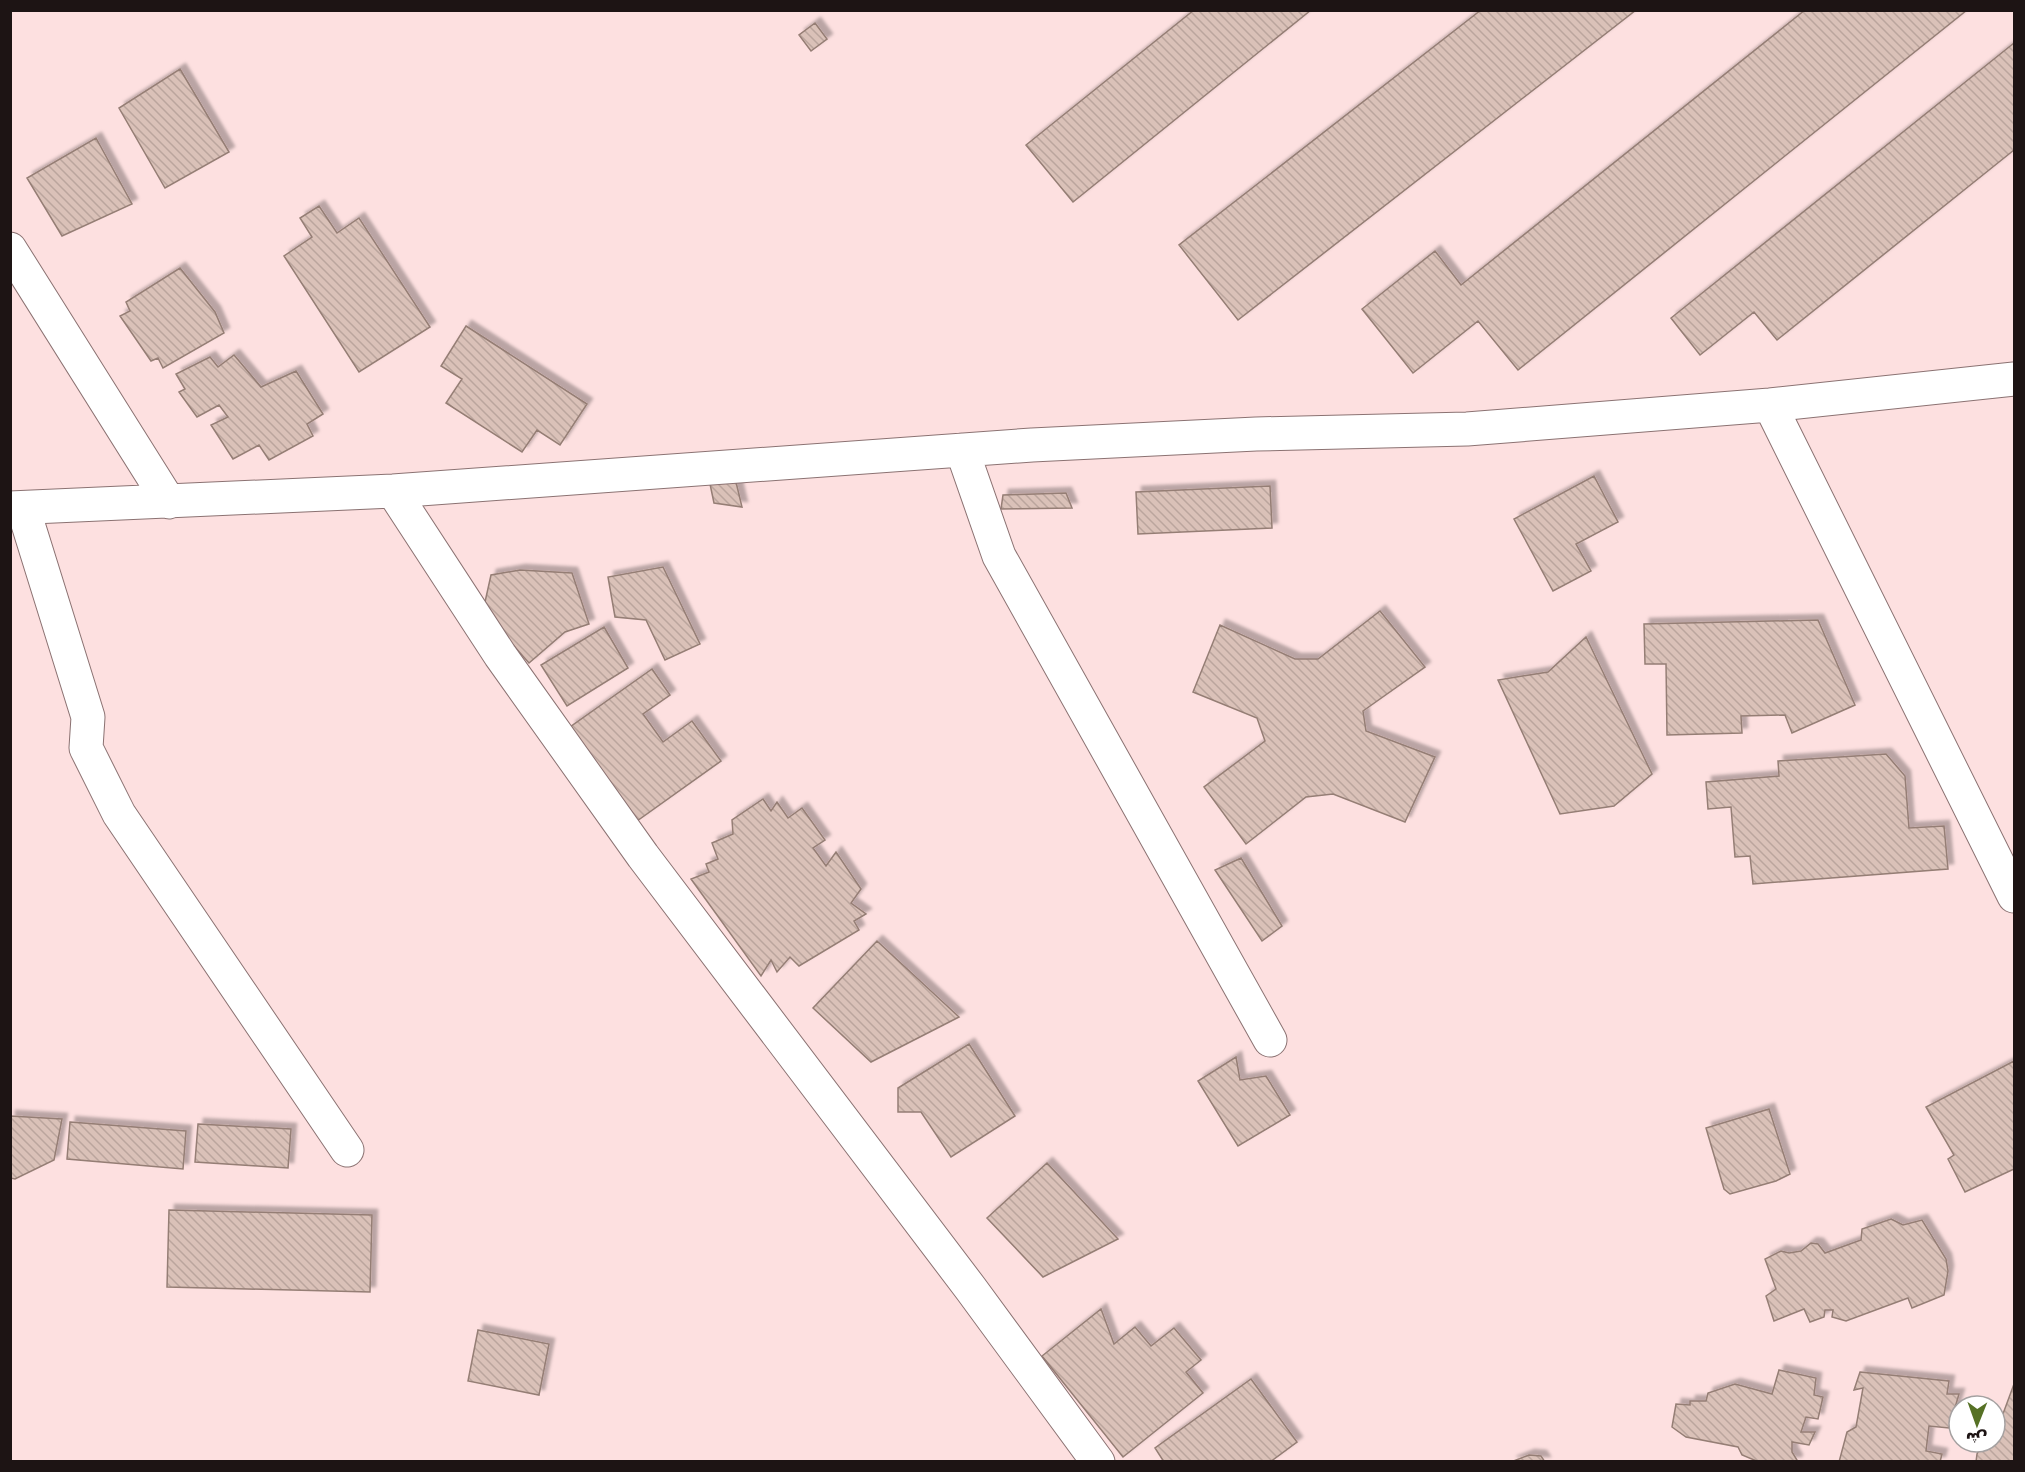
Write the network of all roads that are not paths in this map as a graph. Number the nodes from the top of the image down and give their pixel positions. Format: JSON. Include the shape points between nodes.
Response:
{"nodes":[{"id":1,"x":10,"y":249,"type":"edge"},
{"id":2,"x":2014,"y":379,"type":"edge"},
{"id":3,"x":1770,"y":405,"type":"junction"},
{"id":4,"x":962,"y":450,"type":"junction"},
{"id":5,"x":393,"y":491,"type":"junction"},
{"id":6,"x":169,"y":502,"type":"junction"},
{"id":7,"x":17,"y":508,"type":"edge"},
{"id":8,"x":2014,"y":896,"type":"edge"},
{"id":9,"x":1270,"y":1040,"type":"dead end"},
{"id":10,"x":347,"y":1150,"type":"dead end"},
{"id":11,"x":1098,"y":1461,"type":"edge"}],
"edges":[{"from":1,"to":6,"type":"street"},
{"from":2,"to":3,"type":"street"},
{"from":3,"to":4,"type":"street","via":[[1467,429],[1256,434]]},
{"from":3,"to":8,"type":"street"},
{"from":4,"to":5,"type":"street"},
{"from":4,"to":9,"type":"street","via":[[999,556]]},
{"from":5,"to":6,"type":"street"},
{"from":5,"to":11,"type":"street","via":[[500,655],[643,856]]},
{"from":6,"to":7,"type":"street"},
{"from":7,"to":10,"type":"street","via":[[88,717],[86,748],[119,814]]}]}
